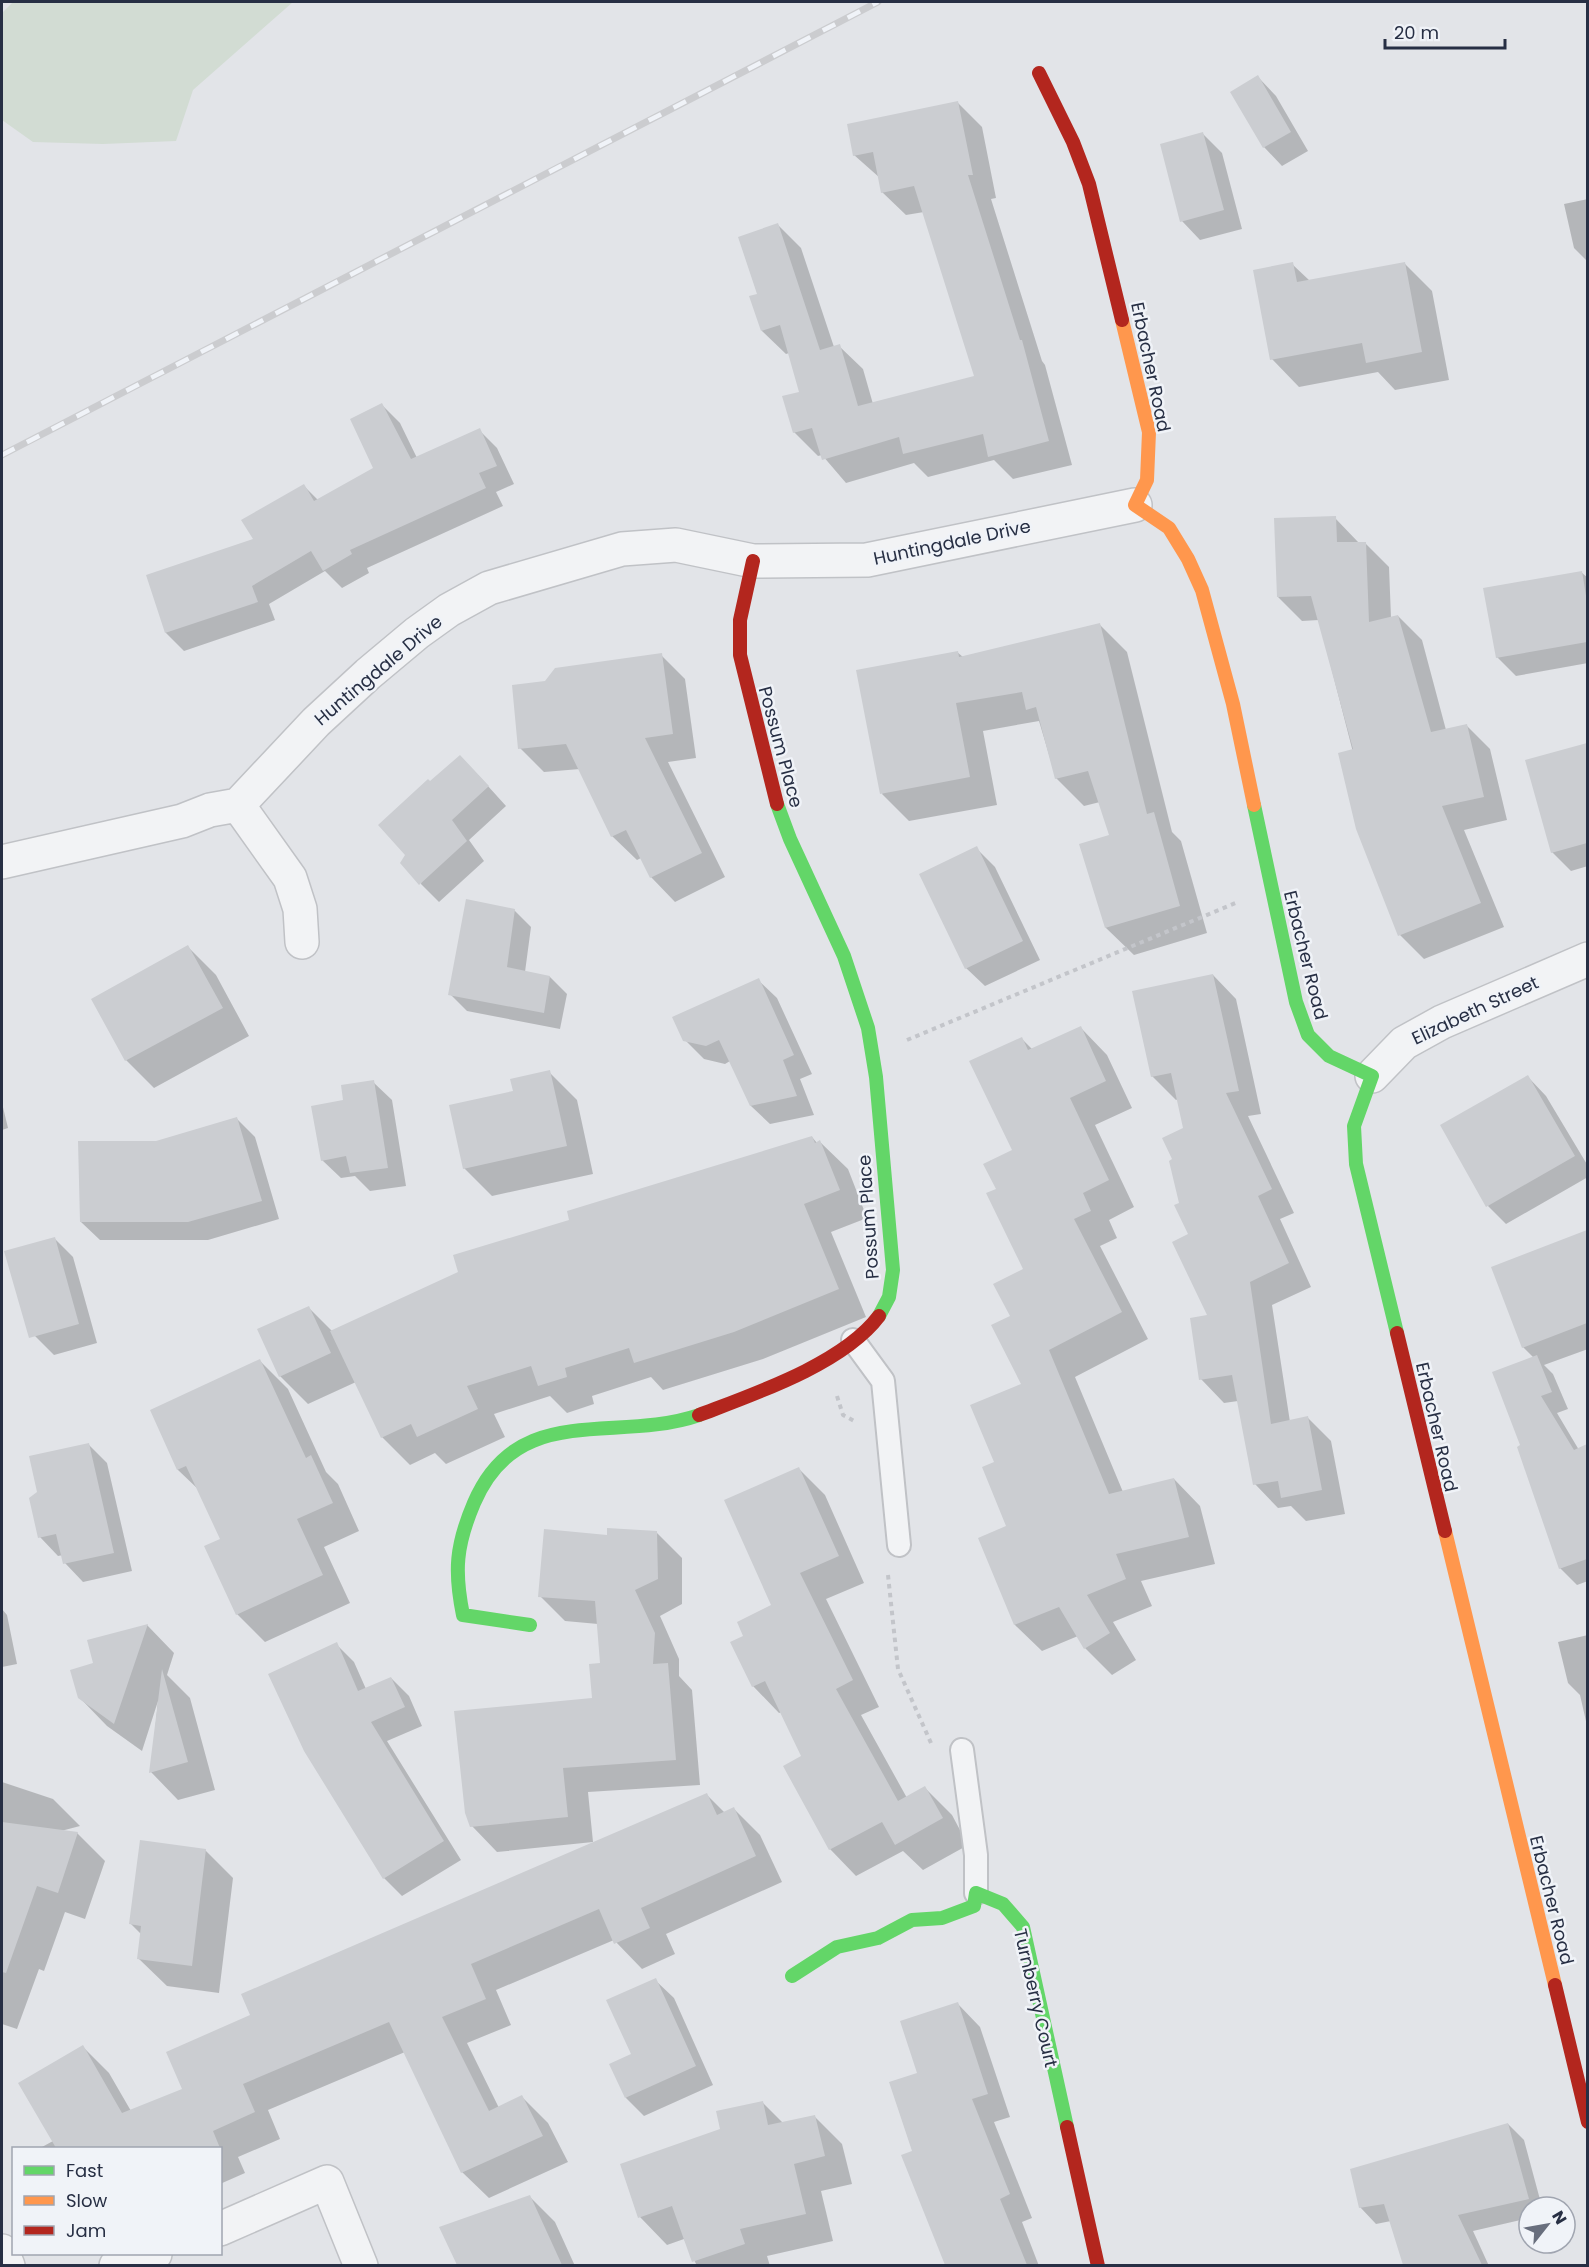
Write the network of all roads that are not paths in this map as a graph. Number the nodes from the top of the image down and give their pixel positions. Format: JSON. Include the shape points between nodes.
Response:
{"nodes":[{"id":1,"x":1039,"y":73,"type":"dead end"},
{"id":2,"x":1135,"y":504,"type":"junction"},
{"id":3,"x":753,"y":561,"type":"junction"},
{"id":4,"x":238,"y":805,"type":"junction"},
{"id":5,"x":2,"y":861,"type":"edge"},
{"id":6,"x":302,"y":942,"type":"dead end"},
{"id":7,"x":1587,"y":959,"type":"edge"},
{"id":8,"x":1372,"y":1076,"type":"junction"},
{"id":9,"x":854,"y":1340,"type":"junction"},
{"id":10,"x":899,"y":1545,"type":"dead end"},
{"id":11,"x":530,"y":1624,"type":"dead end"},
{"id":12,"x":962,"y":1750,"type":"dead end"},
{"id":13,"x":976,"y":1893,"type":"junction"},
{"id":14,"x":792,"y":1976,"type":"dead end"},
{"id":15,"x":1587,"y":2122,"type":"edge"},
{"id":16,"x":222,"y":2228,"type":"edge"},
{"id":17,"x":2,"y":2251,"type":"edge"},
{"id":18,"x":148,"y":2255,"type":"edge"},
{"id":19,"x":8,"y":2265,"type":"edge"},
{"id":20,"x":116,"y":2265,"type":"edge"},
{"id":21,"x":361,"y":2265,"type":"edge"},
{"id":22,"x":1098,"y":2265,"type":"edge"}],
"edges":[{"from":1,"to":2,"type":"street","name":"Erbacher Road","via":[[1089,183],[1149,432],[1147,480]]},
{"from":2,"to":3,"type":"street","name":"Huntingdale Drive","via":[[867,560]]},
{"from":2,"to":8,"type":"street","name":"Erbacher Road","via":[[1169,528],[1202,590],[1233,704],[1296,1002],[1308,1035],[1329,1056]]},
{"from":3,"to":4,"type":"street","name":"Huntingdale Drive","via":[[676,545],[622,549],[489,588],[449,610],[368,674],[316,722]]},
{"from":3,"to":9,"type":"street","name":"Possum Place","via":[[738,629],[746,689],[779,813],[852,974],[874,1054],[893,1280],[884,1308]]},
{"from":4,"to":5,"type":"street"},
{"from":4,"to":6,"type":"street","via":[[290,878],[300,909]]},
{"from":7,"to":8,"type":"street","name":"Elizabeth Street","via":[[1442,1022],[1404,1043]]},
{"from":8,"to":15,"type":"street","name":"Erbacher Road","via":[[1354,1126],[1356,1164]]},
{"from":9,"to":10,"type":"lane","via":[[883,1381]]},
{"from":9,"to":11,"type":"street","name":"Possum Place","via":[[826,1362],[686,1420],[559,1432],[530,1439],[503,1456],[472,1504],[456,1581],[463,1615]]},
{"from":12,"to":13,"type":"lane","via":[[976,1855]]},
{"from":13,"to":14,"type":"street","via":[[974,1906],[942,1918],[912,1920],[878,1938],[837,1947]]},
{"from":13,"to":22,"type":"street","name":"Turnberry Court","via":[[1003,1904],[1023,1927]]},
{"from":16,"to":21,"type":"street","via":[[327,2182]]},
{"from":17,"to":19,"type":"street"},
{"from":18,"to":20,"type":"street"}]}
